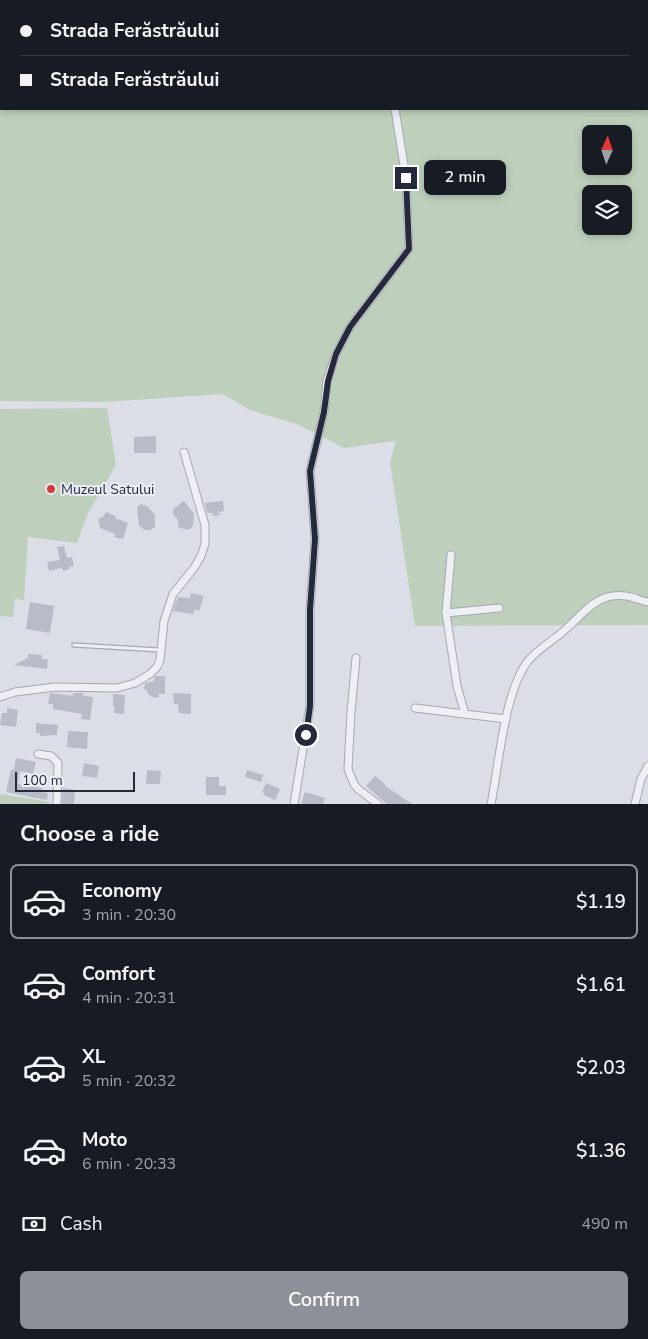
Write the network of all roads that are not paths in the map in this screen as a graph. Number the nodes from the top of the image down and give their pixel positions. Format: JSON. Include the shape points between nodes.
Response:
{"nodes":[{"id":1,"x":394,"y":110,"type":"edge"},
{"id":2,"x":184,"y":452,"type":"dead end"},
{"id":3,"x":451,"y":555,"type":"dead end"},
{"id":4,"x":648,"y":602,"type":"edge"},
{"id":5,"x":499,"y":608,"type":"dead end"},
{"id":6,"x":446,"y":613,"type":"junction"},
{"id":7,"x":74,"y":645,"type":"dead end"},
{"id":8,"x":161,"y":650,"type":"junction"},
{"id":9,"x":356,"y":658,"type":"dead end"},
{"id":10,"x":0,"y":697,"type":"edge"},
{"id":11,"x":415,"y":708,"type":"dead end"},
{"id":12,"x":465,"y":714,"type":"junction"},
{"id":13,"x":506,"y":719,"type":"junction"},
{"id":14,"x":38,"y":754,"type":"dead end"},
{"id":15,"x":648,"y":766,"type":"edge"},
{"id":16,"x":56,"y":804,"type":"edge"},
{"id":17,"x":294,"y":804,"type":"edge"},
{"id":18,"x":378,"y":804,"type":"edge"},
{"id":19,"x":491,"y":804,"type":"edge"},
{"id":20,"x":635,"y":804,"type":"edge"}],
"edges":[{"from":1,"to":17,"type":"street","via":[[406,178],[409,249],[350,327],[336,354],[328,381],[310,471],[315,539],[310,610],[310,706]]},
{"from":2,"to":8,"type":"street","via":[[205,525],[205,544],[194,568],[173,594],[164,621]]},
{"from":3,"to":6,"type":"street"},
{"from":4,"to":13,"type":"street","via":[[616,596],[599,600],[586,608],[564,632],[528,662],[518,680]]},
{"from":5,"to":6,"type":"street"},
{"from":6,"to":12,"type":"street","via":[[457,686]]},
{"from":7,"to":8,"type":"lane"},
{"from":8,"to":10,"type":"street","via":[[157,667],[127,686],[44,688]]},
{"from":9,"to":18,"type":"street","via":[[348,769],[358,790]]},
{"from":11,"to":12,"type":"street"},
{"from":12,"to":13,"type":"street"},
{"from":13,"to":19,"type":"street"},
{"from":14,"to":16,"type":"street","via":[[51,756],[58,763]]},
{"from":15,"to":20,"type":"street"}]}
